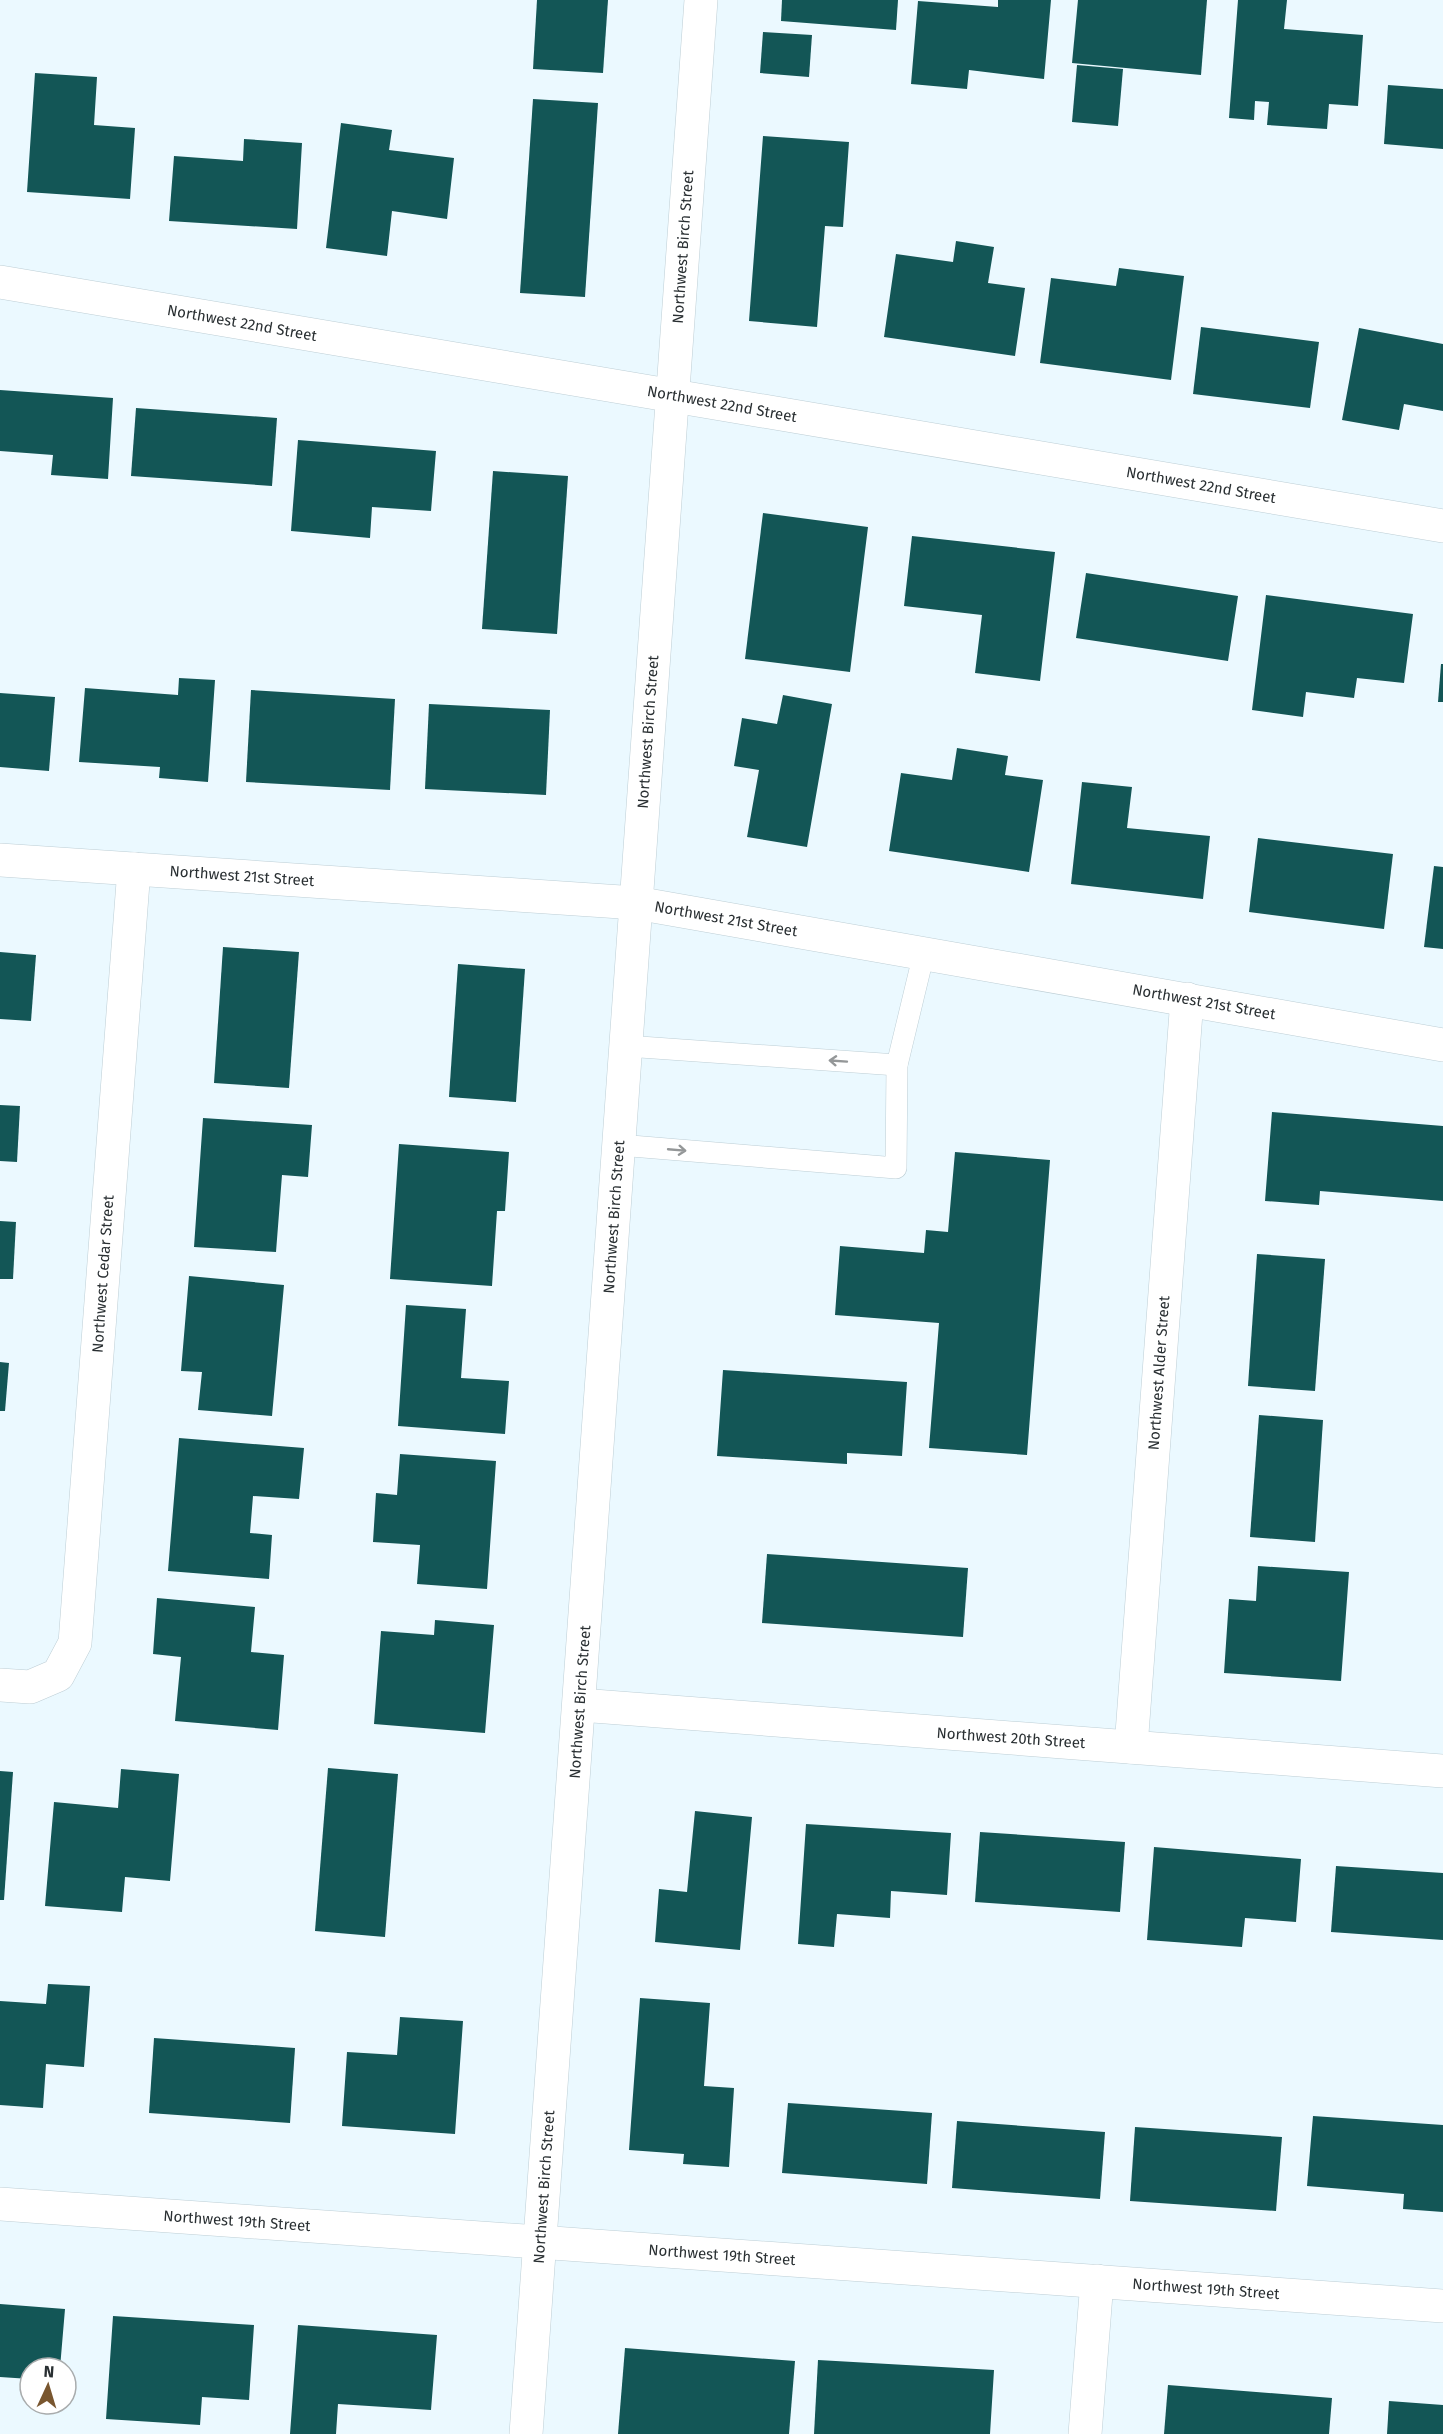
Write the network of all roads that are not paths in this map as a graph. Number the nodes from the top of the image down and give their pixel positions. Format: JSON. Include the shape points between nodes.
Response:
{"nodes":[{"id":1,"x":701,"y":0,"type":"edge"},
{"id":2,"x":0,"y":282,"type":"edge"},
{"id":3,"x":672,"y":395,"type":"junction"},
{"id":4,"x":1443,"y":526,"type":"edge"},
{"id":5,"x":0,"y":860,"type":"edge"},
{"id":6,"x":134,"y":869,"type":"junction"},
{"id":7,"x":636,"y":903,"type":"junction"},
{"id":8,"x":924,"y":953,"type":"junction"},
{"id":9,"x":1187,"y":999,"type":"junction"},
{"id":10,"x":1443,"y":1045,"type":"edge"},
{"id":11,"x":626,"y":1046,"type":"junction"},
{"id":12,"x":897,"y":1065,"type":"junction"},
{"id":13,"x":619,"y":1145,"type":"junction"},
{"id":14,"x":0,"y":1685,"type":"edge"},
{"id":15,"x":580,"y":1705,"type":"junction"},
{"id":16,"x":1131,"y":1747,"type":"junction"},
{"id":17,"x":1443,"y":1771,"type":"edge"},
{"id":18,"x":0,"y":2204,"type":"edge"},
{"id":19,"x":540,"y":2242,"type":"junction"},
{"id":20,"x":1097,"y":2281,"type":"junction"},
{"id":21,"x":1443,"y":2306,"type":"edge"},
{"id":22,"x":526,"y":2434,"type":"edge"},
{"id":23,"x":1085,"y":2434,"type":"edge"}],
"edges":[{"from":1,"to":3,"type":"street","name":"Northwest Birch Street"},
{"from":2,"to":3,"type":"street","name":"Northwest 22nd Street"},
{"from":3,"to":4,"type":"street","name":"Northwest 22nd Street"},
{"from":3,"to":7,"type":"street","name":"Northwest Birch Street"},
{"from":5,"to":6,"type":"street","name":"Northwest 21st Street"},
{"from":6,"to":7,"type":"street","name":"Northwest 21st Street"},
{"from":6,"to":14,"type":"street","name":"Northwest Cedar Street","via":[[75,1643],[58,1676],[30,1687]]},
{"from":7,"to":8,"type":"street","name":"Northwest 21st Street"},
{"from":7,"to":11,"type":"street","name":"Northwest Birch Street"},
{"from":8,"to":9,"type":"street","name":"Northwest 21st Street"},
{"from":8,"to":12,"type":"lane"},
{"from":9,"to":10,"type":"street","name":"Northwest 21st Street"},
{"from":9,"to":16,"type":"street","name":"Northwest Alder Street"},
{"from":12,"to":11,"type":"lane","one_way":true},
{"from":11,"to":13,"type":"street","name":"Northwest Birch Street"},
{"from":13,"to":12,"type":"lane","one_way":true,"via":[[896,1168]]},
{"from":13,"to":15,"type":"street","name":"Northwest Birch Street"},
{"from":15,"to":16,"type":"street","name":"Northwest 20th Street"},
{"from":15,"to":19,"type":"street","name":"Northwest Birch Street"},
{"from":16,"to":17,"type":"street","name":"Northwest 20th Street"},
{"from":18,"to":19,"type":"street","name":"Northwest 19th Street"},
{"from":19,"to":20,"type":"street","name":"Northwest 19th Street"},
{"from":19,"to":22,"type":"street","name":"Northwest Birch Street"},
{"from":20,"to":21,"type":"street","name":"Northwest 19th Street"},
{"from":20,"to":23,"type":"street"}]}
